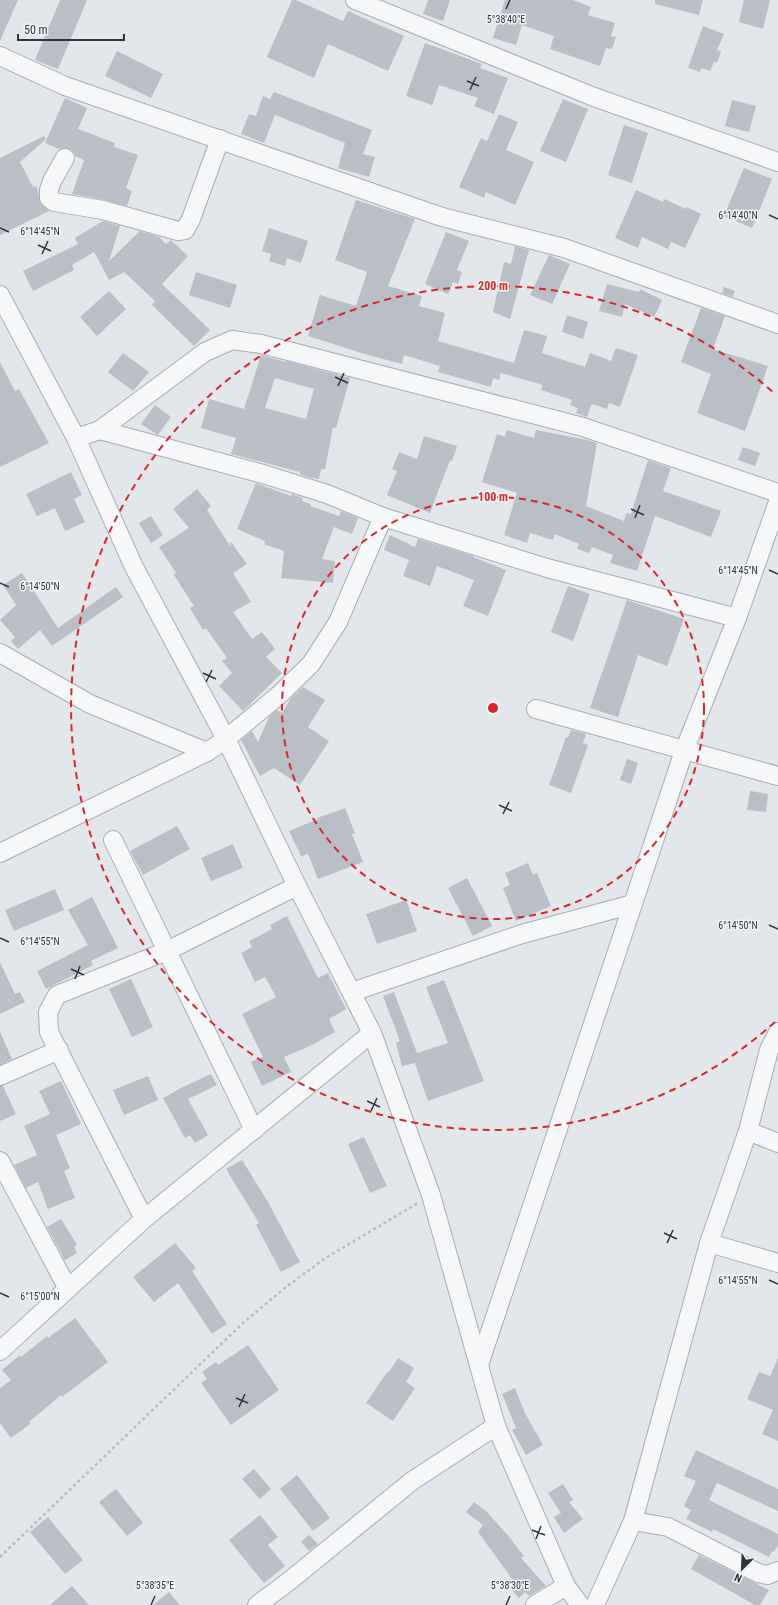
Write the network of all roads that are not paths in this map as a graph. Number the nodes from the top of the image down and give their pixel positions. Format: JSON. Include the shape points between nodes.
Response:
{"nodes":[{"id":1,"x":356,"y":0,"type":"edge"},
{"id":2,"x":0,"y":56,"type":"edge"},
{"id":3,"x":220,"y":139,"type":"junction"},
{"id":4,"x":65,"y":158,"type":"dead end"},
{"id":5,"x":778,"y":162,"type":"edge"},
{"id":6,"x":1,"y":301,"type":"edge"},
{"id":7,"x":778,"y":324,"type":"edge"},
{"id":8,"x":100,"y":430,"type":"junction"},
{"id":9,"x":76,"y":438,"type":"junction"},
{"id":10,"x":778,"y":494,"type":"edge"},
{"id":11,"x":778,"y":502,"type":"edge"},
{"id":12,"x":383,"y":517,"type":"junction"},
{"id":13,"x":737,"y":618,"type":"junction"},
{"id":14,"x":0,"y":653,"type":"edge"},
{"id":15,"x":536,"y":709,"type":"dead end"},
{"id":16,"x":226,"y":739,"type":"junction"},
{"id":17,"x":684,"y":751,"type":"junction"},
{"id":18,"x":207,"y":752,"type":"junction"},
{"id":19,"x":778,"y":776,"type":"edge"},
{"id":20,"x":113,"y":840,"type":"dead end"},
{"id":21,"x":0,"y":853,"type":"edge"},
{"id":22,"x":297,"y":886,"type":"junction"},
{"id":23,"x":633,"y":904,"type":"junction"},
{"id":24,"x":167,"y":952,"type":"junction"},
{"id":25,"x":352,"y":992,"type":"junction"},
{"id":26,"x":778,"y":1032,"type":"edge"},
{"id":27,"x":372,"y":1033,"type":"junction"},
{"id":28,"x":59,"y":1050,"type":"junction"},
{"id":29,"x":0,"y":1076,"type":"edge"},
{"id":30,"x":254,"y":1130,"type":"junction"},
{"id":31,"x":748,"y":1131,"type":"junction"},
{"id":32,"x":778,"y":1143,"type":"edge"},
{"id":33,"x":0,"y":1161,"type":"edge"},
{"id":34,"x":144,"y":1219,"type":"junction"},
{"id":35,"x":709,"y":1243,"type":"junction"},
{"id":36,"x":778,"y":1263,"type":"edge"},
{"id":37,"x":68,"y":1289,"type":"junction"},
{"id":38,"x":0,"y":1351,"type":"edge"},
{"id":39,"x":479,"y":1365,"type":"junction"},
{"id":40,"x":496,"y":1426,"type":"junction"},
{"id":41,"x":633,"y":1521,"type":"junction"},
{"id":42,"x":778,"y":1570,"type":"edge"},
{"id":43,"x":566,"y":1586,"type":"junction"},
{"id":44,"x":257,"y":1605,"type":"edge"},
{"id":45,"x":535,"y":1605,"type":"edge"},
{"id":46,"x":580,"y":1605,"type":"edge"},
{"id":47,"x":595,"y":1605,"type":"edge"}],
"edges":[{"from":1,"to":5,"type":"street","via":[[594,97]]},
{"from":2,"to":3,"type":"street","via":[[65,86]]},
{"from":3,"to":4,"type":"street","via":[[191,220],[185,230],[178,231],[103,210],[54,202],[49,198],[49,190]]},
{"from":3,"to":7,"type":"street","via":[[442,217],[564,248]]},
{"from":6,"to":9,"type":"street"},
{"from":8,"to":9,"type":"street"},
{"from":8,"to":10,"type":"street","via":[[204,352],[232,340],[261,344],[583,427]]},
{"from":8,"to":12,"type":"street","via":[[263,474],[327,494]]},
{"from":9,"to":16,"type":"street","via":[[134,567]]},
{"from":11,"to":13,"type":"street"},
{"from":12,"to":13,"type":"street","via":[[547,568]]},
{"from":12,"to":16,"type":"street","via":[[338,622],[311,664],[279,695]]},
{"from":13,"to":17,"type":"street"},
{"from":14,"to":18,"type":"street","via":[[90,704]]},
{"from":15,"to":17,"type":"street"},
{"from":16,"to":18,"type":"street"},
{"from":16,"to":22,"type":"street"},
{"from":17,"to":19,"type":"street"},
{"from":17,"to":23,"type":"street"},
{"from":18,"to":21,"type":"street"},
{"from":20,"to":24,"type":"street"},
{"from":22,"to":24,"type":"street"},
{"from":22,"to":25,"type":"street"},
{"from":23,"to":25,"type":"street","via":[[522,934]]},
{"from":23,"to":39,"type":"street"},
{"from":24,"to":28,"type":"street","via":[[57,995],[48,1012],[49,1032]]},
{"from":24,"to":30,"type":"street"},
{"from":25,"to":27,"type":"street"},
{"from":26,"to":31,"type":"street","via":[[769,1050]]},
{"from":27,"to":30,"type":"street"},
{"from":27,"to":39,"type":"street","via":[[431,1195]]},
{"from":28,"to":29,"type":"street"},
{"from":28,"to":34,"type":"street"},
{"from":30,"to":34,"type":"street"},
{"from":31,"to":32,"type":"street"},
{"from":31,"to":35,"type":"street"},
{"from":33,"to":37,"type":"street"},
{"from":34,"to":37,"type":"street"},
{"from":35,"to":36,"type":"street"},
{"from":35,"to":41,"type":"street"},
{"from":37,"to":38,"type":"street"},
{"from":39,"to":40,"type":"street"},
{"from":40,"to":43,"type":"street"},
{"from":40,"to":44,"type":"street","via":[[412,1481]]},
{"from":41,"to":42,"type":"street","via":[[668,1527],[758,1573],[767,1575]]},
{"from":41,"to":47,"type":"street"},
{"from":43,"to":45,"type":"street"},
{"from":43,"to":46,"type":"street"}]}
